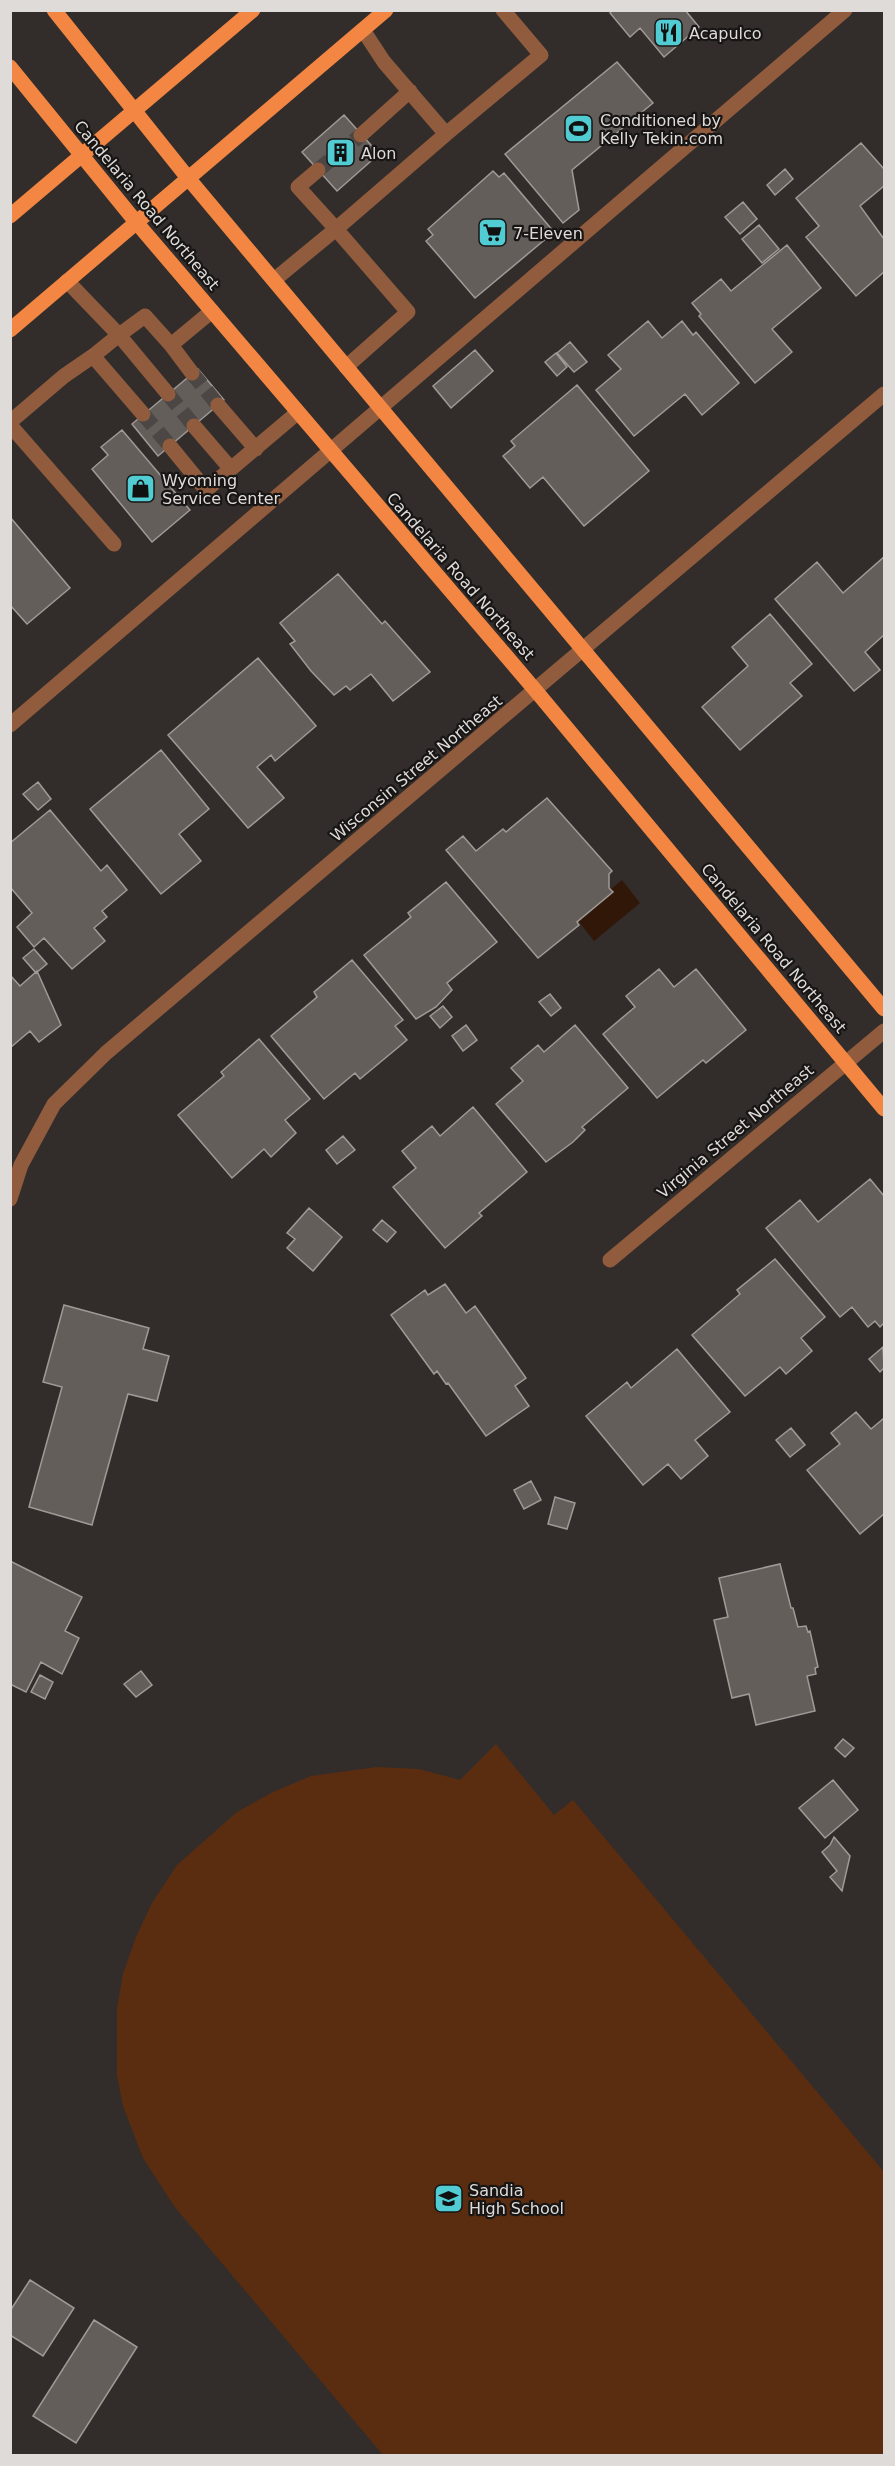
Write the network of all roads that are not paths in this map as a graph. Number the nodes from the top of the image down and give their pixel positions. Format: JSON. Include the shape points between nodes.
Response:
{"nodes":[{"id":1,"x":54,"y":10,"type":"edge"},
{"id":2,"x":253,"y":10,"type":"edge"},
{"id":3,"x":386,"y":10,"type":"edge"},
{"id":4,"x":503,"y":10,"type":"edge"},
{"id":5,"x":845,"y":10,"type":"edge"},
{"id":6,"x":363,"y":30,"type":"junction"},
{"id":7,"x":10,"y":67,"type":"edge"},
{"id":8,"x":410,"y":91,"type":"junction"},
{"id":9,"x":134,"y":111,"type":"junction"},
{"id":10,"x":447,"y":134,"type":"junction"},
{"id":11,"x":361,"y":135,"type":"tunnel mouth"},
{"id":12,"x":82,"y":155,"type":"junction"},
{"id":13,"x":318,"y":170,"type":"tunnel mouth"},
{"id":14,"x":188,"y":178,"type":"junction"},
{"id":15,"x":10,"y":216,"type":"edge"},
{"id":16,"x":136,"y":222,"type":"junction"},
{"id":17,"x":336,"y":229,"type":"junction"},
{"id":18,"x":274,"y":280,"type":"junction"},
{"id":19,"x":67,"y":281,"type":"junction"},
{"id":20,"x":212,"y":311,"type":"junction"},
{"id":21,"x":10,"y":330,"type":"edge"},
{"id":22,"x":119,"y":335,"type":"junction"},
{"id":23,"x":171,"y":345,"type":"junction"},
{"id":24,"x":93,"y":356,"type":"junction"},
{"id":25,"x":346,"y":367,"type":"junction"},
{"id":26,"x":192,"y":373,"type":"tunnel mouth"},
{"id":27,"x":168,"y":394,"type":"tunnel mouth"},
{"id":28,"x":885,"y":394,"type":"edge"},
{"id":29,"x":218,"y":405,"type":"tunnel mouth"},
{"id":30,"x":380,"y":407,"type":"junction"},
{"id":31,"x":297,"y":413,"type":"junction"},
{"id":32,"x":143,"y":414,"type":"tunnel mouth"},
{"id":33,"x":10,"y":423,"type":"edge"},
{"id":34,"x":194,"y":426,"type":"tunnel mouth"},
{"id":35,"x":170,"y":446,"type":"tunnel mouth"},
{"id":36,"x":256,"y":449,"type":"junction"},
{"id":37,"x":329,"y":451,"type":"junction"},
{"id":38,"x":231,"y":469,"type":"junction"},
{"id":39,"x":114,"y":544,"type":"dead end"},
{"id":40,"x":585,"y":650,"type":"junction"},
{"id":41,"x":536,"y":691,"type":"junction"},
{"id":42,"x":10,"y":724,"type":"edge"},
{"id":43,"x":885,"y":1009,"type":"edge"},
{"id":44,"x":885,"y":1031,"type":"edge"},
{"id":45,"x":846,"y":1063,"type":"junction"},
{"id":46,"x":885,"y":1109,"type":"edge"},
{"id":47,"x":10,"y":1199,"type":"edge"},
{"id":48,"x":609,"y":1260,"type":"dead end"}],
"edges":[{"from":1,"to":9,"type":"main road"},
{"from":2,"to":9,"type":"main road"},
{"from":3,"to":6,"type":"main road"},
{"from":4,"to":10,"type":"street","via":[[541,55]]},
{"from":5,"to":30,"type":"street"},
{"from":6,"to":8,"type":"street"},
{"from":6,"to":14,"type":"main road"},
{"from":7,"to":12,"type":"main road","name":"Candelaria Road Northeast"},
{"from":8,"to":10,"type":"street"},
{"from":8,"to":11,"type":"street"},
{"from":9,"to":12,"type":"main road"},
{"from":9,"to":14,"type":"main road"},
{"from":10,"to":17,"type":"street"},
{"from":12,"to":15,"type":"main road"},
{"from":12,"to":16,"type":"main road","name":"Candelaria Road Northeast"},
{"from":13,"to":17,"type":"street","via":[[298,187]]},
{"from":14,"to":16,"type":"main road"},
{"from":14,"to":18,"type":"main road"},
{"from":16,"to":19,"type":"main road"},
{"from":16,"to":20,"type":"main road","name":"Candelaria Road Northeast"},
{"from":17,"to":18,"type":"street"},
{"from":17,"to":25,"type":"street","via":[[408,312]]},
{"from":18,"to":25,"type":"main road"},
{"from":19,"to":21,"type":"main road"},
{"from":19,"to":22,"type":"street"},
{"from":20,"to":23,"type":"street"},
{"from":20,"to":31,"type":"main road","name":"Candelaria Road Northeast"},
{"from":22,"to":23,"type":"street","via":[[145,316]]},
{"from":22,"to":24,"type":"street"},
{"from":22,"to":27,"type":"street"},
{"from":23,"to":26,"type":"street"},
{"from":24,"to":32,"type":"street"},
{"from":24,"to":33,"type":"street"},
{"from":25,"to":30,"type":"main road"},
{"from":28,"to":40,"type":"street","name":"Wisconsin Street Northeast"},
{"from":29,"to":36,"type":"street"},
{"from":30,"to":37,"type":"street"},
{"from":30,"to":40,"type":"main road"},
{"from":31,"to":36,"type":"street"},
{"from":31,"to":37,"type":"main road","name":"Candelaria Road Northeast"},
{"from":33,"to":39,"type":"street"},
{"from":34,"to":38,"type":"street"},
{"from":35,"to":38,"type":"street","via":[[206,490]]},
{"from":36,"to":38,"type":"street"},
{"from":37,"to":41,"type":"main road","name":"Candelaria Road Northeast"},
{"from":37,"to":42,"type":"street"},
{"from":40,"to":41,"type":"street","name":"Wisconsin Street Northeast"},
{"from":40,"to":43,"type":"main road"},
{"from":41,"to":45,"type":"main road","name":"Candelaria Road Northeast"},
{"from":41,"to":47,"type":"street","name":"Wisconsin Street Northeast","via":[[99,1060],[54,1104],[21,1165]]},
{"from":44,"to":45,"type":"street","name":"Virginia Street Northeast"},
{"from":45,"to":46,"type":"main road","name":"Candelaria Road Northeast"},
{"from":45,"to":48,"type":"street","name":"Virginia Street Northeast"}]}
